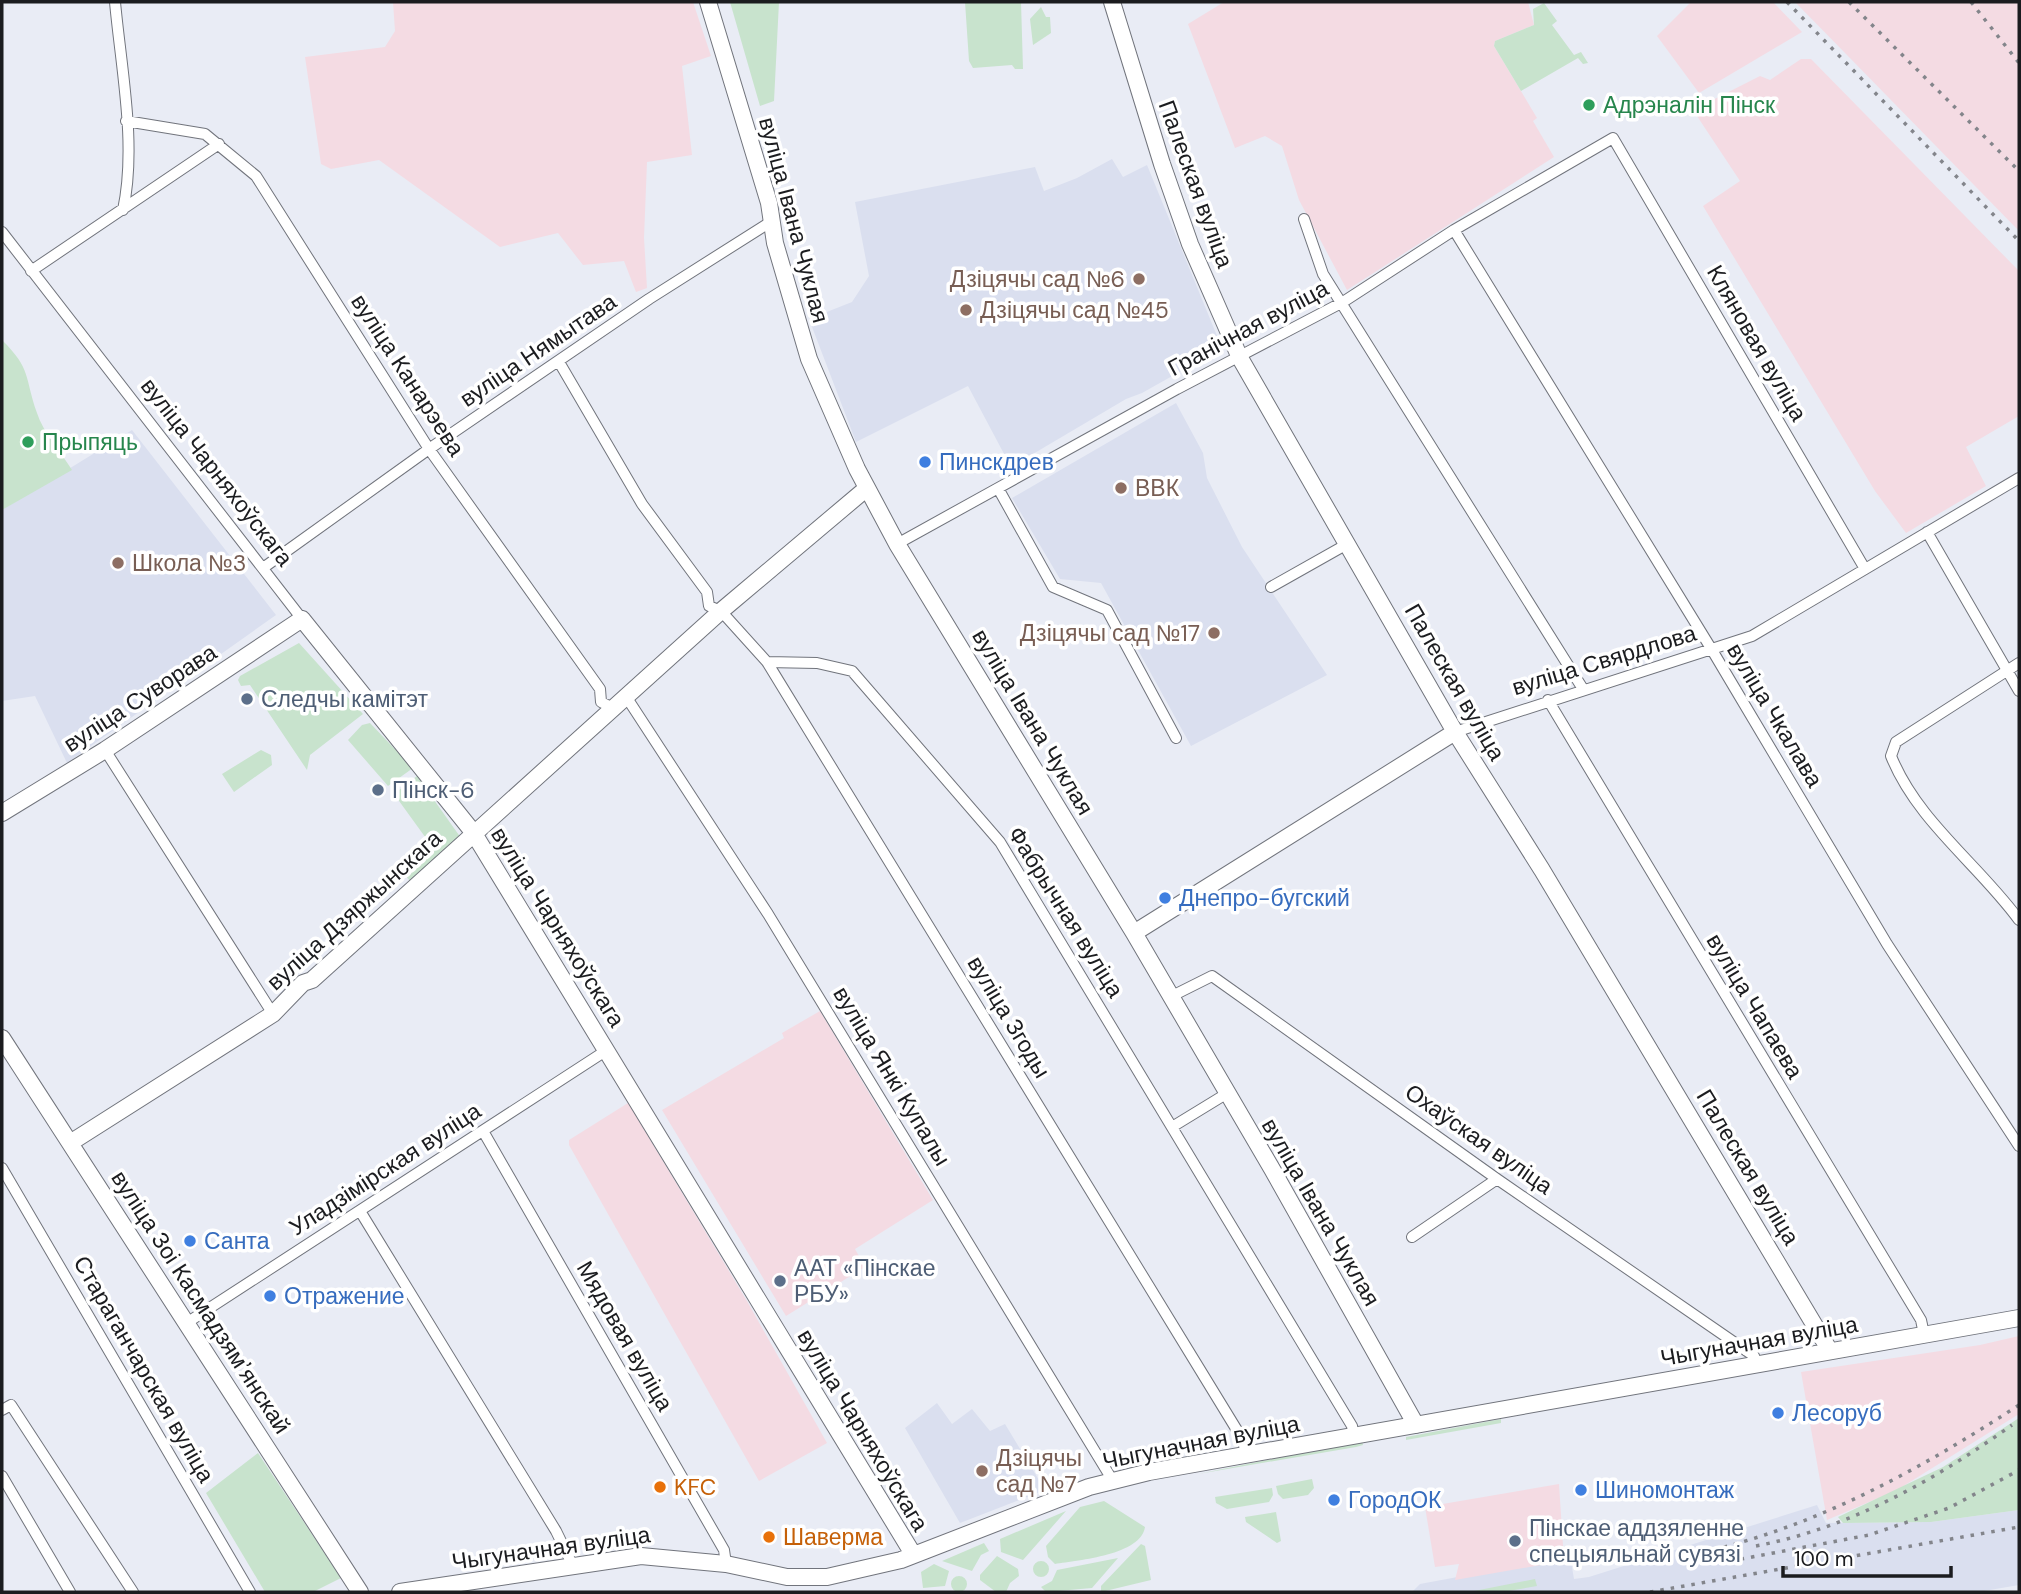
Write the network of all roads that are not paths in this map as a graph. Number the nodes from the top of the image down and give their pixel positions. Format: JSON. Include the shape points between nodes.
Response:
{"nodes":[{"id":1,"x":115,"y":2,"type":"edge"},
{"id":2,"x":708,"y":2,"type":"edge"},
{"id":3,"x":1112,"y":2,"type":"edge"},
{"id":4,"x":126,"y":121,"type":"junction"},
{"id":5,"x":1613,"y":138,"type":"joint"},
{"id":6,"x":219,"y":144,"type":"junction"},
{"id":7,"x":123,"y":210,"type":"junction"},
{"id":8,"x":1304,"y":219,"type":"dead end"},
{"id":9,"x":772,"y":221,"type":"junction"},
{"id":10,"x":1454,"y":230,"type":"junction"},
{"id":11,"x":2,"y":233,"type":"edge"},
{"id":12,"x":31,"y":271,"type":"junction"},
{"id":13,"x":1343,"y":302,"type":"junction"},
{"id":14,"x":1240,"y":358,"type":"junction"},
{"id":15,"x":559,"y":362,"type":"junction"},
{"id":16,"x":429,"y":449,"type":"junction"},
{"id":17,"x":2019,"y":478,"type":"edge"},
{"id":18,"x":867,"y":488,"type":"junction"},
{"id":19,"x":999,"y":490,"type":"junction"},
{"id":20,"x":1927,"y":532,"type":"junction"},
{"id":21,"x":1349,"y":543,"type":"junction"},
{"id":22,"x":897,"y":544,"type":"junction"},
{"id":23,"x":263,"y":568,"type":"junction"},
{"id":24,"x":1865,"y":569,"type":"junction"},
{"id":25,"x":1271,"y":587,"type":"dead end"},
{"id":26,"x":721,"y":611,"type":"junction"},
{"id":27,"x":302,"y":619,"type":"junction"},
{"id":28,"x":1712,"y":650,"type":"junction"},
{"id":29,"x":767,"y":662,"type":"junction"},
{"id":30,"x":2019,"y":663,"type":"edge"},
{"id":31,"x":2007,"y":670,"type":"junction"},
{"id":32,"x":1583,"y":689,"type":"junction"},
{"id":33,"x":2019,"y":691,"type":"edge"},
{"id":34,"x":1548,"y":700,"type":"junction"},
{"id":35,"x":621,"y":704,"type":"junction"},
{"id":36,"x":1455,"y":732,"type":"junction"},
{"id":37,"x":1176,"y":738,"type":"dead end"},
{"id":38,"x":105,"y":750,"type":"junction"},
{"id":39,"x":2,"y":813,"type":"edge"},
{"id":40,"x":473,"y":832,"type":"junction"},
{"id":41,"x":2019,"y":920,"type":"edge"},
{"id":42,"x":1134,"y":933,"type":"junction"},
{"id":43,"x":1170,"y":996,"type":"junction"},
{"id":44,"x":272,"y":1014,"type":"junction"},
{"id":45,"x":3,"y":1041,"type":"edge"},
{"id":46,"x":607,"y":1050,"type":"junction"},
{"id":47,"x":1226,"y":1094,"type":"junction"},
{"id":48,"x":1172,"y":1127,"type":"junction"},
{"id":49,"x":483,"y":1131,"type":"junction"},
{"id":50,"x":70,"y":1143,"type":"junction"},
{"id":51,"x":2019,"y":1146,"type":"edge"},
{"id":52,"x":2,"y":1168,"type":"edge"},
{"id":53,"x":1497,"y":1179,"type":"junction"},
{"id":54,"x":360,"y":1211,"type":"junction"},
{"id":55,"x":1412,"y":1237,"type":"dead end"},
{"id":56,"x":2019,"y":1318,"type":"edge"},
{"id":57,"x":185,"y":1324,"type":"junction"},
{"id":58,"x":1924,"y":1334,"type":"junction"},
{"id":59,"x":1830,"y":1351,"type":"junction"},
{"id":60,"x":1757,"y":1364,"type":"junction"},
{"id":61,"x":2,"y":1410,"type":"edge"},
{"id":62,"x":1416,"y":1425,"type":"junction"},
{"id":63,"x":1354,"y":1436,"type":"junction"},
{"id":64,"x":1246,"y":1455,"type":"junction"},
{"id":65,"x":2,"y":1476,"type":"edge"},
{"id":66,"x":1113,"y":1481,"type":"junction"},
{"id":67,"x":913,"y":1554,"type":"junction"},
{"id":68,"x":726,"y":1564,"type":"junction"},
{"id":69,"x":573,"y":1566,"type":"junction"},
{"id":70,"x":70,"y":1592,"type":"edge"},
{"id":71,"x":133,"y":1592,"type":"edge"},
{"id":72,"x":250,"y":1592,"type":"edge"},
{"id":73,"x":360,"y":1592,"type":"edge"},
{"id":74,"x":400,"y":1592,"type":"edge"}],
"edges":[{"from":1,"to":4,"type":"street"},
{"from":2,"to":9,"type":"street","name":"вуліца Івана Чуклая"},
{"from":3,"to":14,"type":"street","name":"Палеская вуліца","via":[[1190,244]]},
{"from":4,"to":6,"type":"street","name":"вуліца Канарэева","via":[[205,134]]},
{"from":4,"to":7,"type":"street","via":[[130,170]]},
{"from":5,"to":10,"type":"street","name":"Гранічная вуліца"},
{"from":5,"to":24,"type":"street","name":"Кляновая вуліца"},
{"from":6,"to":7,"type":"street"},
{"from":6,"to":16,"type":"street","name":"вуліца Канарэева","via":[[256,176]]},
{"from":7,"to":12,"type":"street"},
{"from":8,"to":13,"type":"street","via":[[1323,274]]},
{"from":9,"to":15,"type":"street","name":"вуліца Нямытава"},
{"from":9,"to":18,"type":"street","name":"вуліца Івана Чуклая","via":[[808,359]]},
{"from":10,"to":13,"type":"street","name":"Гранічная вуліца"},
{"from":10,"to":28,"type":"street","name":"вуліца Чкалава"},
{"from":11,"to":12,"type":"street","name":"вуліца Чарняхоўскага"},
{"from":12,"to":23,"type":"street","name":"вуліца Чарняхоўскага"},
{"from":13,"to":14,"type":"street","name":"Гранічная вуліца"},
{"from":13,"to":32,"type":"street"},
{"from":14,"to":19,"type":"street","name":"Гранічная вуліца","via":[[1177,388]]},
{"from":14,"to":21,"type":"street","name":"Палеская вуліца"},
{"from":15,"to":16,"type":"street","name":"вуліца Нямытава"},
{"from":15,"to":26,"type":"street","name":"вуліца Згоды","via":[[642,504],[707,592],[709,606]]},
{"from":16,"to":23,"type":"street","name":"вуліца Нямытава"},
{"from":16,"to":35,"type":"street","name":"вуліца Канарэева","via":[[600,689],[601,702]]},
{"from":17,"to":20,"type":"street","name":"вуліца Свярдлова"},
{"from":18,"to":22,"type":"street","name":"вуліца Івана Чуклая"},
{"from":18,"to":26,"type":"street","name":"вуліца Дзяржынскага"},
{"from":19,"to":22,"type":"street","name":"Гранічная вуліца"},
{"from":19,"to":37,"type":"street","via":[[1053,587],[1107,610]]},
{"from":20,"to":24,"type":"street","name":"вуліца Свярдлова"},
{"from":20,"to":31,"type":"street"},
{"from":21,"to":25,"type":"street"},
{"from":21,"to":36,"type":"street","name":"Палеская вуліца"},
{"from":22,"to":42,"type":"street","name":"вуліца Івана Чуклая"},
{"from":23,"to":27,"type":"street","name":"вуліца Чарняхоўскага"},
{"from":24,"to":28,"type":"street","name":"вуліца Свярдлова","via":[[1752,636]]},
{"from":26,"to":29,"type":"street","name":"вуліца Згоды"},
{"from":26,"to":35,"type":"street","name":"вуліца Дзяржынскага"},
{"from":27,"to":38,"type":"street","name":"вуліца Суворава"},
{"from":27,"to":40,"type":"street","name":"вуліца Чарняхоўскага"},
{"from":28,"to":32,"type":"street","name":"вуліца Свярдлова"},
{"from":28,"to":51,"type":"street","name":"вуліца Чкалава","via":[[1887,944]]},
{"from":29,"to":48,"type":"street","name":"Фабрычная вуліца","via":[[817,663],[852,671],[861,681],[1000,842]]},
{"from":29,"to":64,"type":"street","name":"вуліца Згоды","via":[[1243,1440]]},
{"from":30,"to":31,"type":"street"},
{"from":31,"to":33,"type":"street"},
{"from":31,"to":41,"type":"street","via":[[1896,742],[1891,755],[1897,771],[1948,841],[2000,893]]},
{"from":32,"to":34,"type":"street","name":"вуліца Свярдлова"},
{"from":34,"to":36,"type":"street","name":"вуліца Свярдлова"},
{"from":34,"to":58,"type":"street","name":"вуліца Чапаева","via":[[1921,1320]]},
{"from":35,"to":40,"type":"street","name":"вуліца Дзяржынскага"},
{"from":35,"to":66,"type":"street","name":"вуліца Янкі Купалы","via":[[768,914]]},
{"from":36,"to":42,"type":"street","name":"вуліца Свярдлова"},
{"from":36,"to":59,"type":"street","name":"Палеская вуліца"},
{"from":38,"to":39,"type":"street","name":"вуліца Суворава"},
{"from":38,"to":44,"type":"street"},
{"from":40,"to":44,"type":"street","name":"вуліца Дзяржынскага"},
{"from":40,"to":46,"type":"street","name":"вуліца Чарняхоўскага"},
{"from":42,"to":43,"type":"street","name":"вуліца Івана Чуклая"},
{"from":43,"to":47,"type":"street","name":"вуліца Івана Чуклая"},
{"from":43,"to":53,"type":"street","name":"Охаўская вуліца","via":[[1212,976]]},
{"from":44,"to":50,"type":"street","name":"вуліца Дзяржынскага"},
{"from":45,"to":50,"type":"street","name":"вуліца Зоі Касмадзямʼянскай"},
{"from":46,"to":49,"type":"street","name":"Уладзімірская вуліца"},
{"from":46,"to":67,"type":"street","name":"вуліца Чарняхоўскага"},
{"from":47,"to":48,"type":"street"},
{"from":47,"to":62,"type":"street","name":"вуліца Івана Чуклая"},
{"from":48,"to":63,"type":"street","name":"Фабрычная вуліца"},
{"from":49,"to":54,"type":"street","name":"Уладзімірская вуліца"},
{"from":49,"to":68,"type":"street","name":"Мядовая вуліца","via":[[724,1550]]},
{"from":50,"to":57,"type":"street","name":"вуліца Зоі Касмадзямʼянскай"},
{"from":52,"to":72,"type":"street","name":"Стараганчарская вуліца"},
{"from":53,"to":55,"type":"street"},
{"from":53,"to":60,"type":"street","name":"Охаўская вуліца","via":[[1754,1356]]},
{"from":54,"to":57,"type":"street","name":"Уладзімірская вуліца"},
{"from":54,"to":69,"type":"street"},
{"from":56,"to":58,"type":"street","name":"Чыгуначная вуліца"},
{"from":57,"to":73,"type":"street","name":"вуліца Зоі Касмадзямʼянскай"},
{"from":58,"to":59,"type":"street","name":"Чыгуначная вуліца"},
{"from":59,"to":60,"type":"street","name":"Чыгуначная вуліца"},
{"from":60,"to":62,"type":"street","name":"Чыгуначная вуліца"},
{"from":61,"to":71,"type":"street","via":[[11,1405]]},
{"from":62,"to":63,"type":"street","name":"Чыгуначная вуліца"},
{"from":63,"to":64,"type":"street","name":"Чыгуначная вуліца"},
{"from":64,"to":66,"type":"street","name":"Чыгуначная вуліца"},
{"from":65,"to":70,"type":"street"},
{"from":66,"to":67,"type":"street","name":"Чыгуначная вуліца"},
{"from":67,"to":68,"type":"street","name":"Чыгуначная вуліца","via":[[827,1577],[787,1577]]},
{"from":68,"to":69,"type":"street","name":"Чыгуначная вуліца","via":[[641,1556]]},
{"from":69,"to":74,"type":"street","name":"Чыгуначная вуліца"}]}
